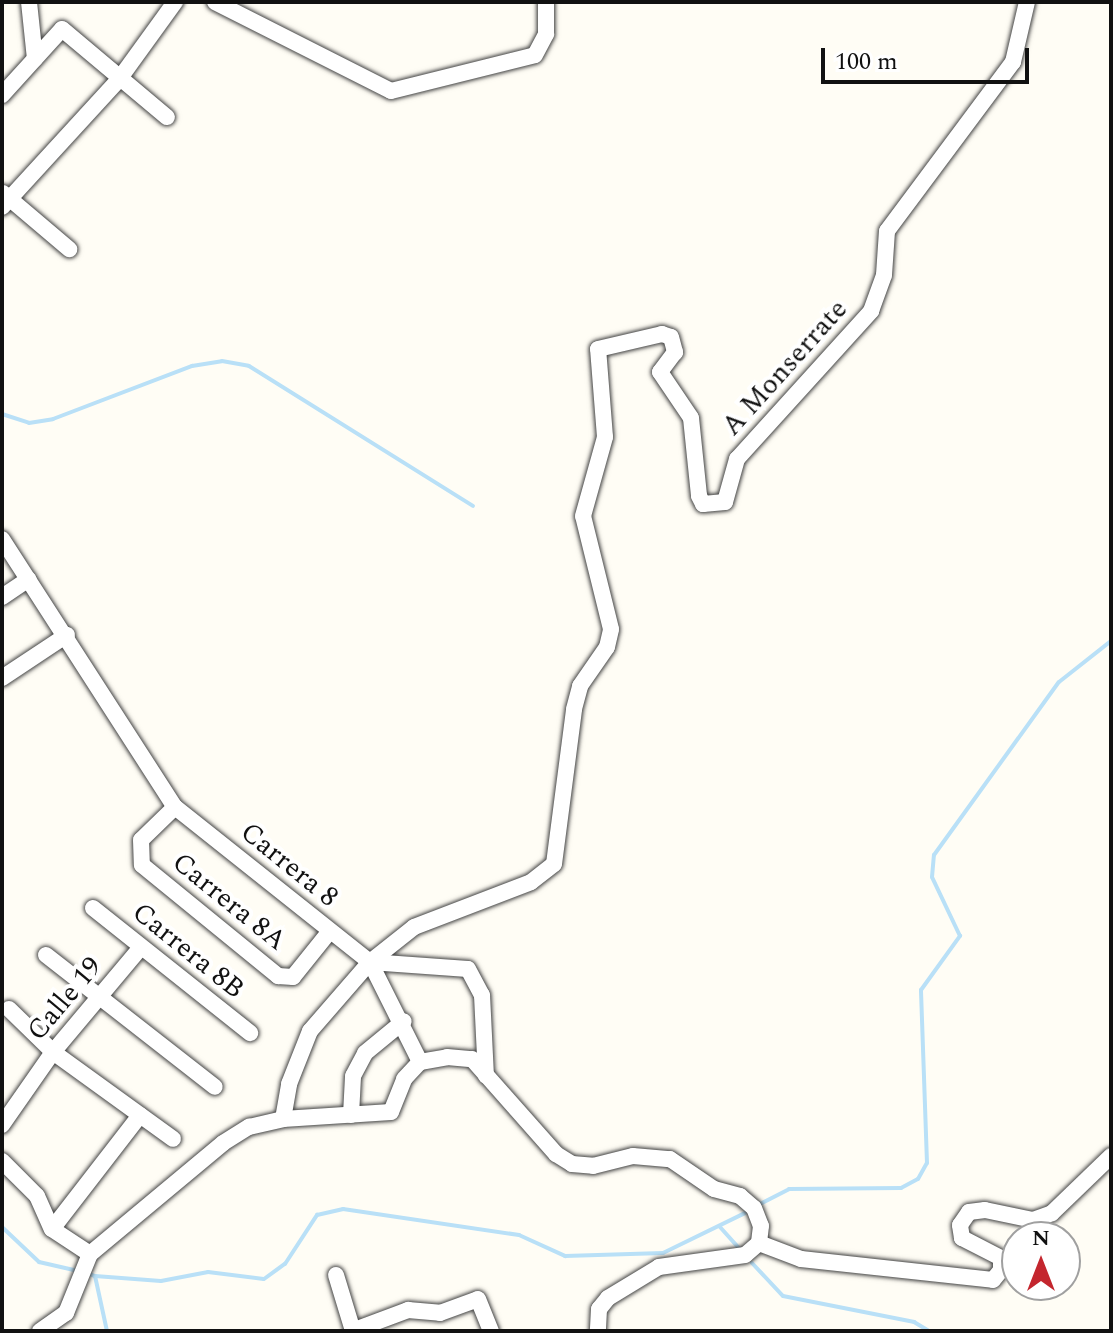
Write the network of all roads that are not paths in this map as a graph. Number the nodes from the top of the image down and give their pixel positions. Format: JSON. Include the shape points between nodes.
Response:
{"nodes":[{"id":1,"x":29,"y":2,"type":"edge"},
{"id":2,"x":175,"y":2,"type":"edge"},
{"id":3,"x":215,"y":2,"type":"edge"},
{"id":4,"x":546,"y":2,"type":"edge"},
{"id":5,"x":1027,"y":2,"type":"edge"},
{"id":6,"x":35,"y":59,"type":"junction"},
{"id":7,"x":120,"y":78,"type":"junction"},
{"id":8,"x":2,"y":95,"type":"edge"},
{"id":9,"x":167,"y":117,"type":"dead end"},
{"id":10,"x":4,"y":199,"type":"edge"},
{"id":11,"x":69,"y":249,"type":"dead end"},
{"id":12,"x":2,"y":539,"type":"edge"},
{"id":13,"x":29,"y":579,"type":"junction"},
{"id":14,"x":2,"y":597,"type":"edge"},
{"id":15,"x":67,"y":635,"type":"junction"},
{"id":16,"x":2,"y":678,"type":"edge"},
{"id":17,"x":175,"y":807,"type":"junction"},
{"id":18,"x":93,"y":908,"type":"dead end"},
{"id":19,"x":330,"y":931,"type":"junction"},
{"id":20,"x":141,"y":947,"type":"junction"},
{"id":21,"x":46,"y":955,"type":"dead end"},
{"id":22,"x":370,"y":962,"type":"junction"},
{"id":23,"x":101,"y":997,"type":"junction"},
{"id":24,"x":9,"y":1009,"type":"dead end"},
{"id":25,"x":404,"y":1021,"type":"junction"},
{"id":26,"x":250,"y":1033,"type":"dead end"},
{"id":27,"x":53,"y":1052,"type":"junction"},
{"id":28,"x":420,"y":1062,"type":"junction"},
{"id":29,"x":486,"y":1076,"type":"junction"},
{"id":30,"x":215,"y":1087,"type":"dead end"},
{"id":31,"x":140,"y":1115,"type":"junction"},
{"id":32,"x":351,"y":1115,"type":"junction"},
{"id":33,"x":283,"y":1119,"type":"junction"},
{"id":34,"x":2,"y":1125,"type":"edge"},
{"id":35,"x":173,"y":1139,"type":"dead end"},
{"id":36,"x":1111,"y":1156,"type":"edge"},
{"id":37,"x":2,"y":1161,"type":"edge"},
{"id":38,"x":52,"y":1229,"type":"junction"},
{"id":39,"x":759,"y":1243,"type":"junction"},
{"id":40,"x":88,"y":1258,"type":"junction"},
{"id":41,"x":336,"y":1275,"type":"dead end"},
{"id":42,"x":40,"y":1331,"type":"edge"},
{"id":43,"x":352,"y":1331,"type":"edge"},
{"id":44,"x":491,"y":1331,"type":"edge"},
{"id":45,"x":598,"y":1331,"type":"edge"}],
"edges":[{"from":1,"to":6,"type":"street"},
{"from":2,"to":7,"type":"street"},
{"from":3,"to":4,"type":"street","via":[[391,91],[535,55],[546,34]]},
{"from":5,"to":22,"type":"street","name":"A Monserrate","via":[[1013,62],[887,231],[884,275],[871,311],[737,459],[725,502],[703,504],[699,496],[691,418],[660,372],[675,352],[671,337],[662,334],[598,349],[605,437],[583,516],[611,629],[607,647],[580,686],[574,709],[554,864],[538,879],[414,927]]},
{"from":6,"to":7,"type":"street","via":[[62,29]]},
{"from":6,"to":8,"type":"street"},
{"from":7,"to":9,"type":"street"},
{"from":7,"to":10,"type":"street"},
{"from":10,"to":11,"type":"street"},
{"from":12,"to":13,"type":"street","name":"Carrera 8"},
{"from":13,"to":14,"type":"street"},
{"from":13,"to":15,"type":"street","name":"Carrera 8"},
{"from":15,"to":16,"type":"street"},
{"from":15,"to":17,"type":"street","name":"Carrera 8"},
{"from":17,"to":19,"type":"street","name":"Carrera 8"},
{"from":17,"to":19,"type":"street","name":"Carrera 8A","via":[[141,840],[142,865],[285,979],[293,977]]},
{"from":18,"to":20,"type":"street","name":"Carrera 8B"},
{"from":19,"to":22,"type":"street","name":"Carrera 8"},
{"from":20,"to":23,"type":"street","name":"Calle 19"},
{"from":20,"to":26,"type":"street","name":"Carrera 8B"},
{"from":21,"to":23,"type":"street"},
{"from":22,"to":25,"type":"street"},
{"from":22,"to":29,"type":"street","via":[[468,969],[482,995]]},
{"from":22,"to":33,"type":"street","via":[[310,1031],[289,1084]]},
{"from":23,"to":27,"type":"street","name":"Calle 19"},
{"from":23,"to":30,"type":"street"},
{"from":24,"to":27,"type":"street"},
{"from":25,"to":28,"type":"street"},
{"from":25,"to":32,"type":"street","via":[[365,1053],[353,1076]]},
{"from":27,"to":31,"type":"street"},
{"from":27,"to":34,"type":"street","name":"Calle 19"},
{"from":28,"to":29,"type":"street","via":[[472,1059]]},
{"from":28,"to":32,"type":"street","via":[[404,1079],[391,1112]]},
{"from":29,"to":39,"type":"street","via":[[556,1154],[572,1164],[593,1166],[633,1156],[670,1159],[754,1208],[761,1226]]},
{"from":31,"to":35,"type":"street"},
{"from":31,"to":38,"type":"street"},
{"from":32,"to":33,"type":"street"},
{"from":33,"to":40,"type":"street","via":[[249,1127],[223,1143]]},
{"from":36,"to":39,"type":"street","via":[[1067,1201],[1043,1217],[969,1212],[960,1225],[962,1238],[1001,1258],[1001,1270],[993,1280],[801,1259]]},
{"from":37,"to":38,"type":"street","via":[[37,1196]]},
{"from":38,"to":40,"type":"street"},
{"from":39,"to":45,"type":"street","via":[[727,1260],[659,1267],[608,1298],[599,1309]]},
{"from":40,"to":42,"type":"street","via":[[57,1323]]},
{"from":41,"to":43,"type":"street"},
{"from":43,"to":44,"type":"street","via":[[408,1310],[440,1313],[478,1299]]}]}
